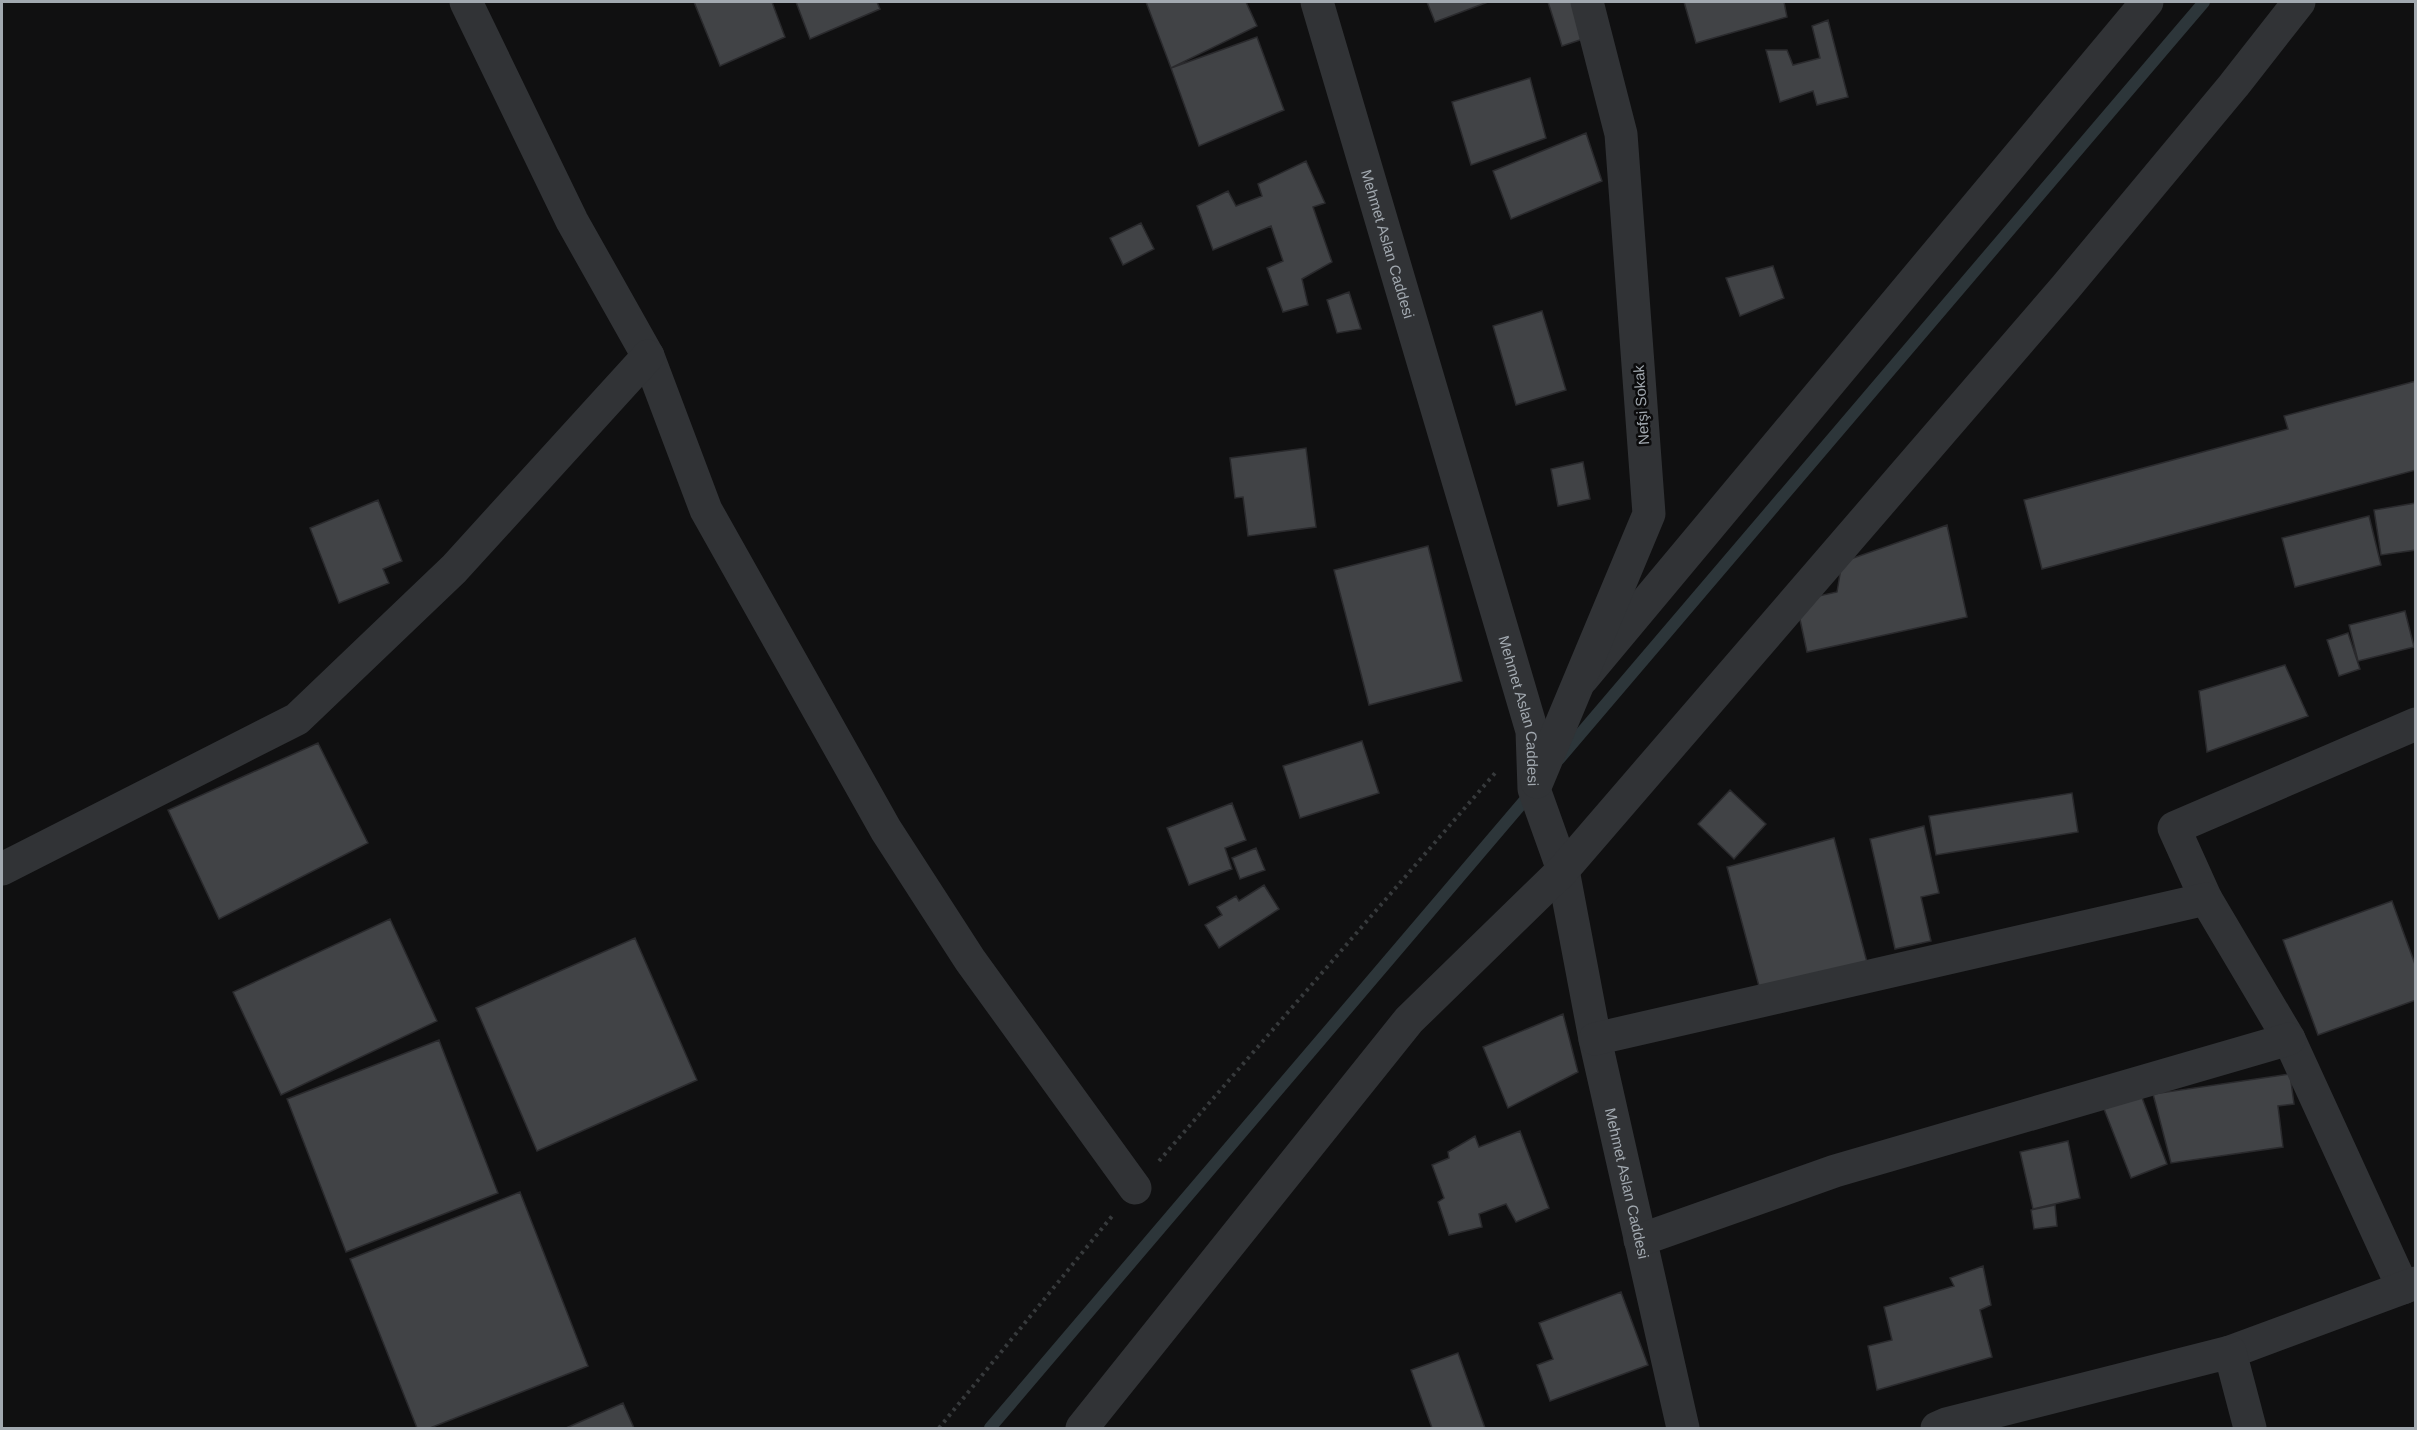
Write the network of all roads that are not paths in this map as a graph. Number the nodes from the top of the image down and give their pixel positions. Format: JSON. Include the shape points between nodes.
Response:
{"nodes":[{"id":1,"x":466,"y":2,"type":"edge"},
{"id":2,"x":1317,"y":2,"type":"edge"},
{"id":3,"x":1587,"y":2,"type":"edge"},
{"id":4,"x":2147,"y":2,"type":"edge"},
{"id":5,"x":2299,"y":2,"type":"edge"},
{"id":6,"x":648,"y":356,"type":"junction"},
{"id":7,"x":1582,"y":679,"type":"junction"},
{"id":8,"x":2415,"y":724,"type":"edge"},
{"id":9,"x":1534,"y":789,"type":"junction"},
{"id":10,"x":2,"y":868,"type":"edge"},
{"id":11,"x":1563,"y":870,"type":"junction"},
{"id":12,"x":2206,"y":898,"type":"junction"},
{"id":13,"x":1595,"y":1039,"type":"junction"},
{"id":14,"x":2289,"y":1039,"type":"junction"},
{"id":15,"x":1135,"y":1188,"type":"road end"},
{"id":16,"x":1640,"y":1240,"type":"junction"},
{"id":17,"x":2409,"y":1285,"type":"edge"},
{"id":18,"x":2230,"y":1352,"type":"junction"},
{"id":19,"x":1082,"y":1428,"type":"edge"},
{"id":20,"x":1683,"y":1428,"type":"edge"},
{"id":21,"x":1936,"y":1428,"type":"edge"},
{"id":22,"x":2250,"y":1428,"type":"edge"}],
"edges":[{"from":1,"to":6,"type":"street","via":[[572,221]]},
{"from":2,"to":9,"type":"street","name":"Mehmet Aslan Caddesi","via":[[1532,731]]},
{"from":3,"to":7,"type":"street","name":"Nefşi Sokak","via":[[1621,134],[1649,514]]},
{"from":4,"to":7,"type":"street"},
{"from":5,"to":11,"type":"street","via":[[2065,288]]},
{"from":6,"to":10,"type":"street","via":[[454,569],[297,719]]},
{"from":6,"to":15,"type":"street","via":[[706,510],[886,830],[970,960]]},
{"from":7,"to":9,"type":"street","name":"Nefşi Sokak"},
{"from":8,"to":12,"type":"street","via":[[2174,828]]},
{"from":9,"to":11,"type":"street","name":"Mehmet Aslan Caddesi"},
{"from":11,"to":13,"type":"street","name":"Mehmet Aslan Caddesi"},
{"from":11,"to":19,"type":"street","via":[[1409,1020]]},
{"from":12,"to":13,"type":"street"},
{"from":12,"to":14,"type":"street"},
{"from":13,"to":16,"type":"street","name":"Mehmet Aslan Caddesi"},
{"from":14,"to":16,"type":"street","via":[[1835,1171]]},
{"from":14,"to":17,"type":"street"},
{"from":16,"to":20,"type":"street","name":"Mehmet Aslan Caddesi"},
{"from":17,"to":18,"type":"street"},
{"from":18,"to":21,"type":"street"},
{"from":18,"to":22,"type":"street"}]}
